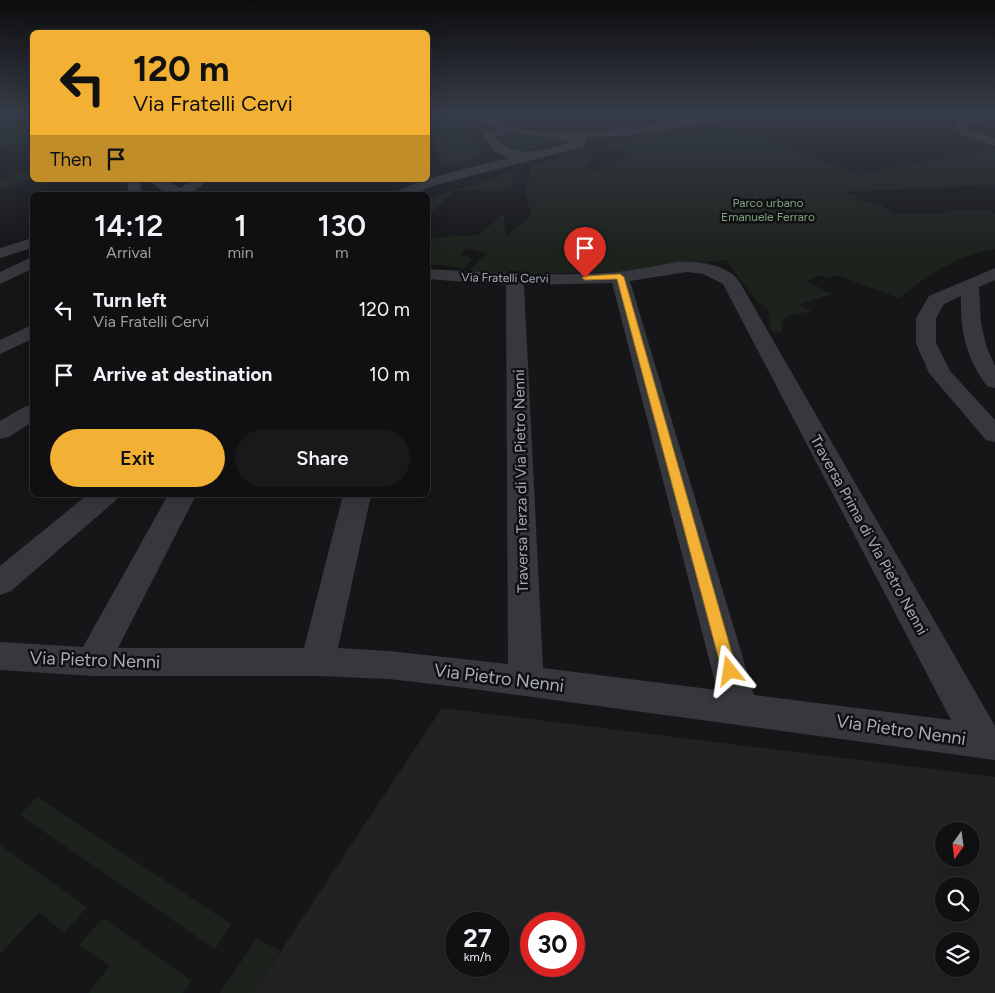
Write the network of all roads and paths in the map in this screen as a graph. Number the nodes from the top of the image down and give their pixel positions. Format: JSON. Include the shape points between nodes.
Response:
{"nodes":[{"id":1,"x":499,"y":158,"type":"edge"},
{"id":2,"x":523,"y":158,"type":"edge"},
{"id":3,"x":482,"y":168,"type":"junction"},
{"id":4,"x":160,"y":182,"type":"edge"},
{"id":5,"x":198,"y":182,"type":"edge"},
{"id":6,"x":177,"y":192,"type":"edge"},
{"id":7,"x":184,"y":192,"type":"edge"},
{"id":8,"x":407,"y":192,"type":"edge"},
{"id":9,"x":30,"y":244,"type":"edge"},
{"id":10,"x":30,"y":251,"type":"edge"},
{"id":11,"x":0,"y":253,"type":"edge"},
{"id":12,"x":0,"y":257,"type":"edge"},
{"id":13,"x":30,"y":263,"type":"edge"},
{"id":14,"x":702,"y":268,"type":"joint"},
{"id":15,"x":995,"y":273,"type":"edge"},
{"id":16,"x":430,"y":274,"type":"edge"},
{"id":17,"x":620,"y":277,"type":"junction"},
{"id":18,"x":0,"y":279,"type":"edge"},
{"id":19,"x":516,"y":281,"type":"junction"},
{"id":20,"x":970,"y":284,"type":"junction"},
{"id":21,"x":30,"y":332,"type":"edge"},
{"id":22,"x":0,"y":348,"type":"edge"},
{"id":23,"x":995,"y":381,"type":"edge"},
{"id":24,"x":30,"y":413,"type":"edge"},
{"id":25,"x":0,"y":432,"type":"edge"},
{"id":26,"x":995,"y":435,"type":"edge"},
{"id":27,"x":104,"y":497,"type":"edge"},
{"id":28,"x":181,"y":497,"type":"edge"},
{"id":29,"x":357,"y":497,"type":"edge"},
{"id":30,"x":0,"y":583,"type":"edge"},
{"id":31,"x":8,"y":662,"type":"edge"},
{"id":32,"x":93,"y":662,"type":"junction"},
{"id":33,"x":318,"y":662,"type":"junction"},
{"id":34,"x":526,"y":681,"type":"junction"},
{"id":35,"x":740,"y":709,"type":"junction"},
{"id":36,"x":988,"y":742,"type":"edge"}],
"edges":[{"from":1,"to":3,"type":"street"},
{"from":2,"to":3,"type":"street"},
{"from":3,"to":8,"type":"street"},
{"from":4,"to":6,"type":"street"},
{"from":5,"to":7,"type":"street"},
{"from":9,"to":11,"type":"street"},
{"from":10,"to":12,"type":"street"},
{"from":13,"to":18,"type":"street"},
{"from":14,"to":17,"type":"street","name":"Via Fratelli Cervi","via":[[688,267]]},
{"from":14,"to":36,"type":"street","name":"Traversa Prima di Via Pietro Nenni","via":[[719,273],[730,281]]},
{"from":15,"to":20,"type":"street"},
{"from":16,"to":19,"type":"street","name":"Via Fratelli Cervi"},
{"from":17,"to":19,"type":"street","name":"Via Fratelli Cervi"},
{"from":17,"to":35,"type":"street"},
{"from":19,"to":34,"type":"street","name":"Traversa Terza di Via Pietro Nenni"},
{"from":20,"to":23,"type":"street","via":[[970,318],[975,350]]},
{"from":20,"to":26,"type":"street","via":[[936,300],[926,318],[926,343],[940,373]]},
{"from":21,"to":22,"type":"street"},
{"from":24,"to":25,"type":"street"},
{"from":27,"to":30,"type":"street"},
{"from":28,"to":32,"type":"street"},
{"from":29,"to":33,"type":"street"},
{"from":31,"to":32,"type":"street","name":"Via Pietro Nenni"},
{"from":32,"to":33,"type":"street","name":"Via Pietro Nenni"},
{"from":33,"to":34,"type":"street","name":"Via Pietro Nenni","via":[[389,665]]},
{"from":34,"to":35,"type":"street","name":"Via Pietro Nenni"},
{"from":35,"to":36,"type":"street","name":"Via Pietro Nenni"}]}
